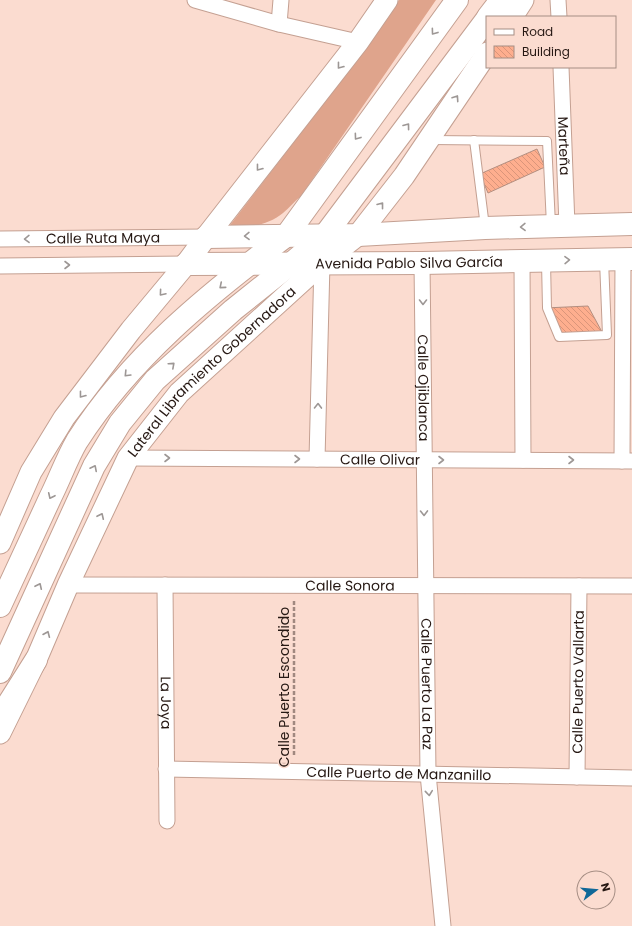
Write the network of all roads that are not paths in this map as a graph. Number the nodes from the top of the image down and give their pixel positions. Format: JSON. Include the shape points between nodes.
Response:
{"nodes":[{"id":1,"x":195,"y":0,"type":"edge"},
{"id":2,"x":281,"y":0,"type":"edge"},
{"id":3,"x":387,"y":0,"type":"edge"},
{"id":4,"x":457,"y":0,"type":"edge"},
{"id":5,"x":501,"y":0,"type":"edge"},
{"id":6,"x":523,"y":0,"type":"edge"},
{"id":7,"x":558,"y":0,"type":"edge"},
{"id":8,"x":489,"y":16,"type":"edge"},
{"id":9,"x":513,"y":16,"type":"edge"},
{"id":10,"x":559,"y":16,"type":"edge"},
{"id":11,"x":486,"y":21,"type":"edge"},
{"id":12,"x":279,"y":24,"type":"junction"},
{"id":13,"x":358,"y":42,"type":"junction"},
{"id":14,"x":486,"y":54,"type":"edge"},
{"id":15,"x":561,"y":68,"type":"edge"},
{"id":16,"x":428,"y":140,"type":"junction"},
{"id":17,"x":474,"y":140,"type":"junction"},
{"id":18,"x":632,"y":224,"type":"edge"},
{"id":19,"x":559,"y":226,"type":"junction"},
{"id":20,"x":485,"y":228,"type":"junction"},
{"id":21,"x":325,"y":235,"type":"junction"},
{"id":22,"x":358,"y":235,"type":"junction"},
{"id":23,"x":286,"y":236,"type":"junction"},
{"id":24,"x":206,"y":237,"type":"junction"},
{"id":25,"x":0,"y":239,"type":"edge"},
{"id":26,"x":620,"y":259,"type":"edge"},
{"id":27,"x":522,"y":261,"type":"junction"},
{"id":28,"x":546,"y":261,"type":"junction"},
{"id":29,"x":292,"y":263,"type":"junction"},
{"id":30,"x":422,"y":263,"type":"junction"},
{"id":31,"x":186,"y":264,"type":"junction"},
{"id":32,"x":248,"y":264,"type":"junction"},
{"id":33,"x":322,"y":264,"type":"junction"},
{"id":34,"x":0,"y":266,"type":"edge"},
{"id":35,"x":128,"y":458,"type":"junction"},
{"id":36,"x":317,"y":459,"type":"junction"},
{"id":37,"x":423,"y":460,"type":"junction"},
{"id":38,"x":523,"y":460,"type":"junction"},
{"id":39,"x":627,"y":461,"type":"edge"},
{"id":40,"x":0,"y":543,"type":"edge"},
{"id":41,"x":68,"y":585,"type":"junction"},
{"id":42,"x":165,"y":585,"type":"junction"},
{"id":43,"x":425,"y":586,"type":"junction"},
{"id":44,"x":579,"y":586,"type":"junction"},
{"id":45,"x":632,"y":586,"type":"edge"},
{"id":46,"x":0,"y":606,"type":"edge"},
{"id":47,"x":36,"y":660,"type":"junction"},
{"id":48,"x":0,"y":672,"type":"edge"},
{"id":49,"x":0,"y":717,"type":"edge"},
{"id":50,"x":0,"y":733,"type":"edge"},
{"id":51,"x":166,"y":769,"type":"junction"},
{"id":52,"x":428,"y":774,"type":"junction"},
{"id":53,"x":577,"y":777,"type":"junction"},
{"id":54,"x":632,"y":778,"type":"edge"},
{"id":55,"x":167,"y":821,"type":"dead end"},
{"id":56,"x":443,"y":926,"type":"edge"}],
"edges":[{"from":1,"to":12,"type":"street"},
{"from":2,"to":12,"type":"street"},
{"from":3,"to":13,"type":"street"},
{"from":4,"to":23,"type":"main road","one_way":true},
{"from":5,"to":8,"type":"main road"},
{"from":6,"to":9,"type":"street"},
{"from":7,"to":10,"type":"street"},
{"from":21,"to":11,"type":"main road","one_way":true},
{"from":12,"to":13,"type":"street"},
{"from":13,"to":24,"type":"street","one_way":true},
{"from":16,"to":14,"type":"street","name":"Lateral Libramiento Gobernadora","one_way":true},
{"from":15,"to":19,"type":"street","name":"Marteña"},
{"from":16,"to":17,"type":"lane"},
{"from":22,"to":16,"type":"street","name":"Lateral Libramiento Gobernadora","one_way":true,"via":[[404,176]]},
{"from":17,"to":19,"type":"lane","via":[[547,141]]},
{"from":17,"to":20,"type":"lane"},
{"from":18,"to":19,"type":"main road","name":"Avenida Pablo Silva García"},
{"from":19,"to":20,"type":"main road","name":"Avenida Pablo Silva García","one_way":true},
{"from":20,"to":22,"type":"main road","name":"Avenida Pablo Silva García"},
{"from":21,"to":22,"type":"main road","name":"Avenida Pablo Silva García"},
{"from":21,"to":23,"type":"main road","name":"Avenida Pablo Silva García"},
{"from":21,"to":29,"type":"main road"},
{"from":22,"to":33,"type":"street","name":"Lateral Libramiento Gobernadora"},
{"from":23,"to":24,"type":"main road","name":"Avenida Pablo Silva García","one_way":true},
{"from":23,"to":32,"type":"main road"},
{"from":24,"to":25,"type":"street","name":"Calle Ruta Maya","one_way":true},
{"from":24,"to":31,"type":"street"},
{"from":28,"to":26,"type":"main road","name":"Avenida Pablo Silva García","one_way":true},
{"from":26,"to":28,"type":"lane","via":[[607,335],[559,337],[547,308]]},
{"from":26,"to":39,"type":"street"},
{"from":27,"to":28,"type":"main road","name":"Avenida Pablo Silva García"},
{"from":27,"to":30,"type":"main road","name":"Avenida Pablo Silva García"},
{"from":27,"to":38,"type":"street"},
{"from":29,"to":32,"type":"main road","name":"Avenida Pablo Silva García"},
{"from":29,"to":33,"type":"main road","name":"Avenida Pablo Silva García"},
{"from":48,"to":29,"type":"main road","one_way":true,"via":[[94,466],[120,423],[155,380],[233,310]]},
{"from":30,"to":33,"type":"main road","name":"Avenida Pablo Silva García"},
{"from":30,"to":37,"type":"street","name":"Calle Ojiblanca","one_way":true},
{"from":31,"to":32,"type":"main road","name":"Avenida Pablo Silva García"},
{"from":34,"to":31,"type":"street","name":"Calle Ruta Maya","one_way":true},
{"from":31,"to":40,"type":"street","one_way":true,"via":[[131,330],[64,418],[31,472]]},
{"from":32,"to":46,"type":"main road","one_way":true,"via":[[173,327],[99,408],[76,442]]},
{"from":33,"to":35,"type":"street","name":"Lateral Libramiento Gobernadora","via":[[178,393]]},
{"from":36,"to":33,"type":"street","one_way":true},
{"from":35,"to":36,"type":"street","name":"Calle Olivar","one_way":true},
{"from":41,"to":35,"type":"street","name":"Lateral Libramiento Gobernadora","one_way":true},
{"from":36,"to":37,"type":"street","name":"Calle Olivar"},
{"from":37,"to":38,"type":"street","name":"Calle Olivar","one_way":true},
{"from":37,"to":43,"type":"street","name":"Calle Ojiblanca","one_way":true},
{"from":38,"to":39,"type":"street","name":"Calle Olivar","one_way":true},
{"from":41,"to":42,"type":"street","name":"Calle Sonora"},
{"from":47,"to":41,"type":"street","name":"Lateral Libramiento Gobernadora","one_way":true},
{"from":42,"to":43,"type":"street","name":"Calle Sonora"},
{"from":42,"to":51,"type":"street","name":"La Joya"},
{"from":43,"to":44,"type":"street","name":"Calle Sonora"},
{"from":43,"to":52,"type":"street","name":"Calle Puerto La Paz"},
{"from":44,"to":45,"type":"street","name":"Calle Sonora"},
{"from":44,"to":53,"type":"street","name":"Calle Puerto Vallarta"},
{"from":47,"to":49,"type":"main road"},
{"from":47,"to":50,"type":"street","name":"Lateral Libramiento Gobernadora"},
{"from":51,"to":52,"type":"street","name":"Calle Puerto de Manzanillo"},
{"from":51,"to":55,"type":"street","name":"La Joya"},
{"from":52,"to":53,"type":"street","name":"Calle Puerto de Manzanillo"},
{"from":52,"to":56,"type":"street","name":"Calle Puerto La Paz","one_way":true},
{"from":53,"to":54,"type":"street","name":"Calle Puerto de Manzanillo"}]}
